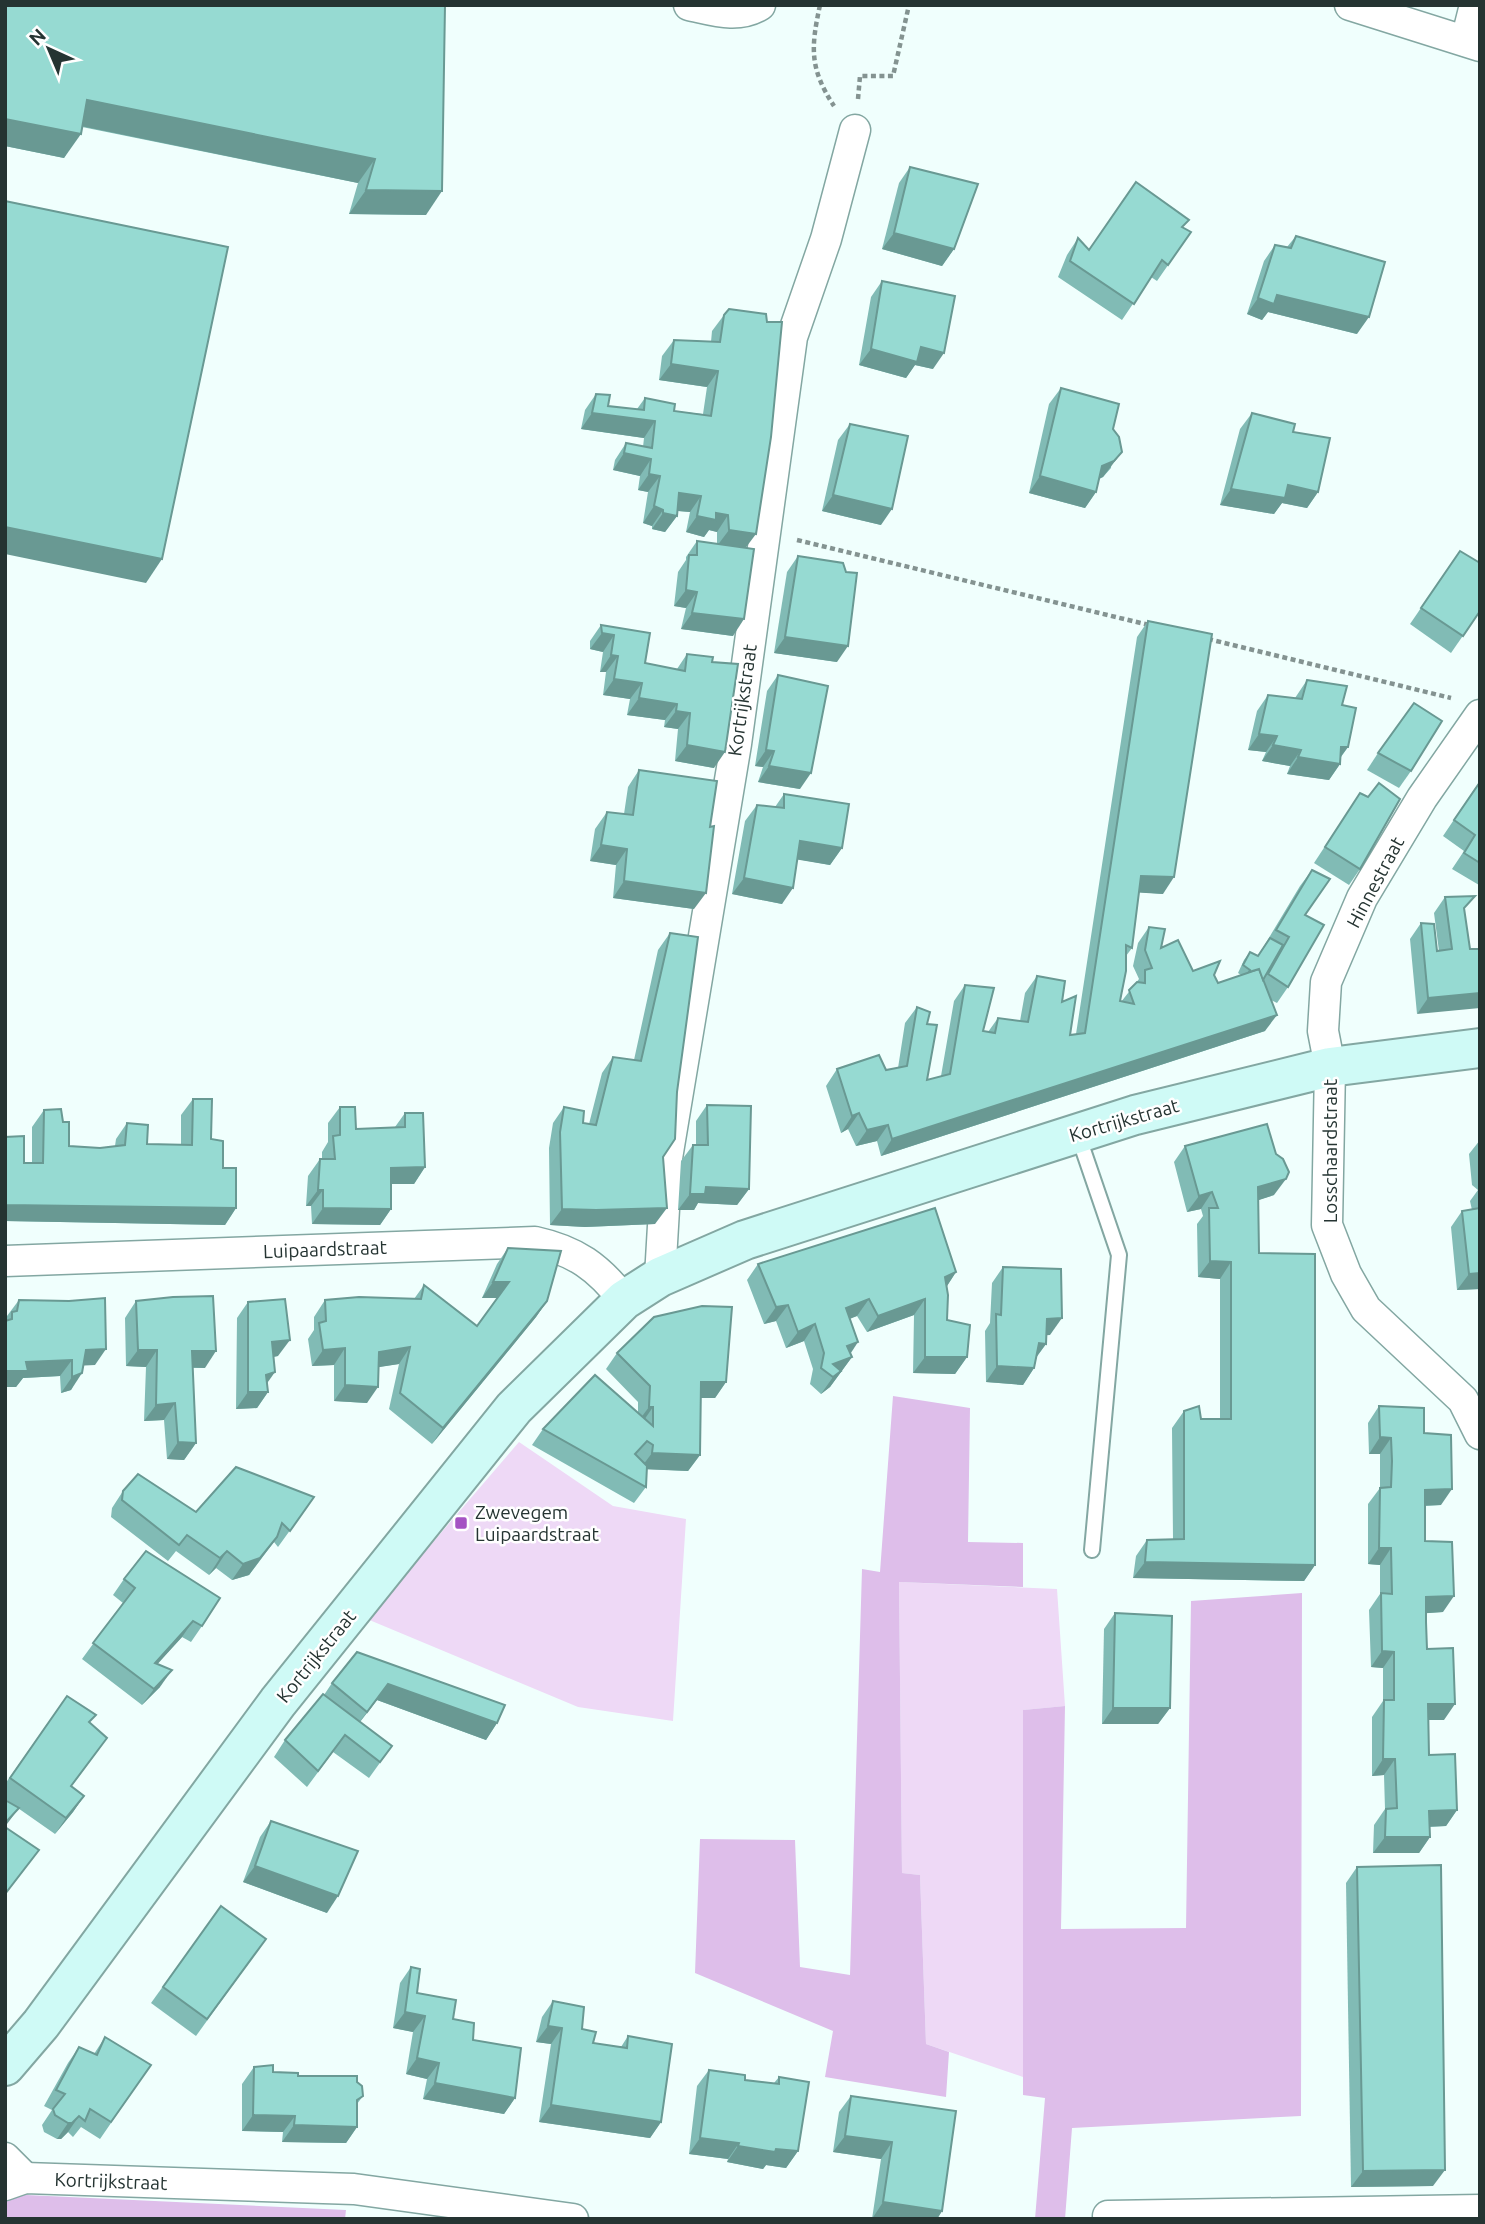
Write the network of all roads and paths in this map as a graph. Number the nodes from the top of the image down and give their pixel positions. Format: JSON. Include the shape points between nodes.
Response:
{"nodes":[{"id":1,"x":688,"y":5,"type":"edge"},
{"id":2,"x":760,"y":5,"type":"edge"},
{"id":3,"x":820,"y":5,"type":"edge"},
{"id":4,"x":909,"y":5,"type":"edge"},
{"id":5,"x":1350,"y":5,"type":"edge"},
{"id":6,"x":1475,"y":5,"type":"edge"},
{"id":7,"x":1473,"y":43,"type":"edge"},
{"id":8,"x":855,"y":130,"type":"junction"},
{"id":9,"x":765,"y":532,"type":"junction"},
{"id":10,"x":1157,"y":627,"type":"edge"},
{"id":11,"x":1198,"y":636,"type":"edge"},
{"id":12,"x":1453,"y":699,"type":"dead end"},
{"id":13,"x":1480,"y":715,"type":"edge"},
{"id":14,"x":1480,"y":1048,"type":"edge"},
{"id":15,"x":1330,"y":1067,"type":"junction"},
{"id":16,"x":1077,"y":1133,"type":"junction"},
{"id":17,"x":5,"y":1261,"type":"edge"},
{"id":18,"x":660,"y":1277,"type":"junction"},
{"id":19,"x":624,"y":1300,"type":"junction"},
{"id":20,"x":1480,"y":1434,"type":"edge"},
{"id":21,"x":1092,"y":1550,"type":"dead end"},
{"id":22,"x":5,"y":2066,"type":"edge"},
{"id":23,"x":12,"y":2173,"type":"edge"},
{"id":24,"x":1480,"y":2210,"type":"edge"},
{"id":25,"x":1108,"y":2216,"type":"dead end"},
{"id":26,"x":573,"y":2219,"type":"edge"}],
"edges":[{"from":1,"to":2,"type":"street","via":[[724,13],[748,12]]},
{"from":3,"to":8,"type":"path","via":[[813,39],[815,69],[832,104]]},
{"from":4,"to":8,"type":"path","via":[[893,76],[860,76]]},
{"from":5,"to":7,"type":"street"},
{"from":6,"to":7,"type":"street"},
{"from":8,"to":9,"type":"street","name":"Kortrijkstraat","via":[[827,239],[792,337]]},
{"from":9,"to":10,"type":"path"},
{"from":9,"to":18,"type":"street","name":"Kortrijkstraat","via":[[736,744],[667,1158]]},
{"from":11,"to":12,"type":"path"},
{"from":13,"to":15,"type":"street","name":"Hinnestraat","via":[[1422,798],[1362,898],[1326,982],[1323,1031]]},
{"from":14,"to":15,"type":"main road","name":"Kortrijkstraat"},
{"from":15,"to":16,"type":"main road","name":"Kortrijkstraat"},
{"from":15,"to":20,"type":"street","name":"Losschaardstraat","via":[[1327,1224],[1346,1274],[1366,1309],[1463,1400]]},
{"from":16,"to":18,"type":"main road","name":"Kortrijkstraat","via":[[745,1240]]},
{"from":16,"to":21,"type":"lane","via":[[1119,1255]]},
{"from":17,"to":19,"type":"street","name":"Luipaardstraat","via":[[535,1242],[560,1247],[583,1259]]},
{"from":18,"to":19,"type":"main road","name":"Kortrijkstraat"},
{"from":19,"to":22,"type":"main road","name":"Kortrijkstraat","via":[[514,1408],[278,1702],[41,2024]]},
{"from":23,"to":26,"type":"street","name":"Kortrijkstraat","via":[[354,2189]]},
{"from":24,"to":25,"type":"street"}]}
